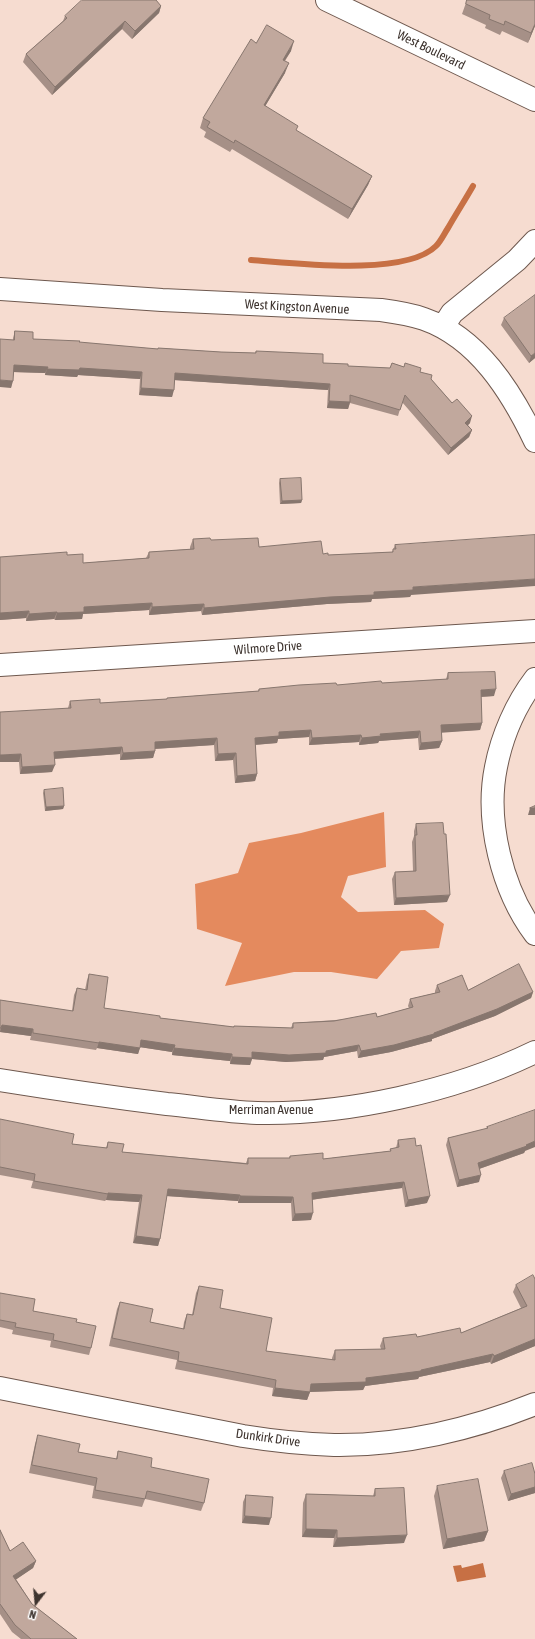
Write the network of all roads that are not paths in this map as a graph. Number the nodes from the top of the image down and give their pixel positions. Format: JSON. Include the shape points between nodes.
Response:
{"nodes":[{"id":1,"x":327,"y":0,"type":"edge"},
{"id":2,"x":535,"y":100,"type":"edge"},
{"id":3,"x":535,"y":241,"type":"edge"},
{"id":4,"x":0,"y":289,"type":"edge"},
{"id":5,"x":443,"y":327,"type":"junction"},
{"id":6,"x":535,"y":441,"type":"edge"},
{"id":7,"x":535,"y":631,"type":"edge"},
{"id":8,"x":0,"y":665,"type":"edge"},
{"id":9,"x":535,"y":679,"type":"edge"},
{"id":10,"x":535,"y":934,"type":"edge"},
{"id":11,"x":535,"y":1052,"type":"edge"},
{"id":12,"x":0,"y":1080,"type":"edge"},
{"id":13,"x":0,"y":1388,"type":"edge"},
{"id":14,"x":535,"y":1404,"type":"edge"}],
"edges":[{"from":1,"to":2,"type":"street","name":"West Boulevard"},
{"from":3,"to":5,"type":"street","via":[[517,260],[452,313]]},
{"from":4,"to":5,"type":"street","name":"West Kingston Avenue","via":[[381,310],[411,315]]},
{"from":5,"to":6,"type":"street","name":"West Kingston Avenue","via":[[464,341],[485,361],[516,404]]},
{"from":7,"to":8,"type":"street","name":"Wilmore Drive"},
{"from":9,"to":10,"type":"street","via":[[514,713],[504,739],[493,786],[493,824],[500,860],[512,895]]},
{"from":11,"to":12,"type":"street","name":"Merriman Avenue","via":[[504,1067],[440,1088],[373,1103],[313,1111],[230,1111],[96,1095]]},
{"from":13,"to":14,"type":"street","name":"Dunkirk Drive","via":[[250,1437],[281,1442],[335,1445],[390,1442],[445,1433],[502,1418]]}]}
